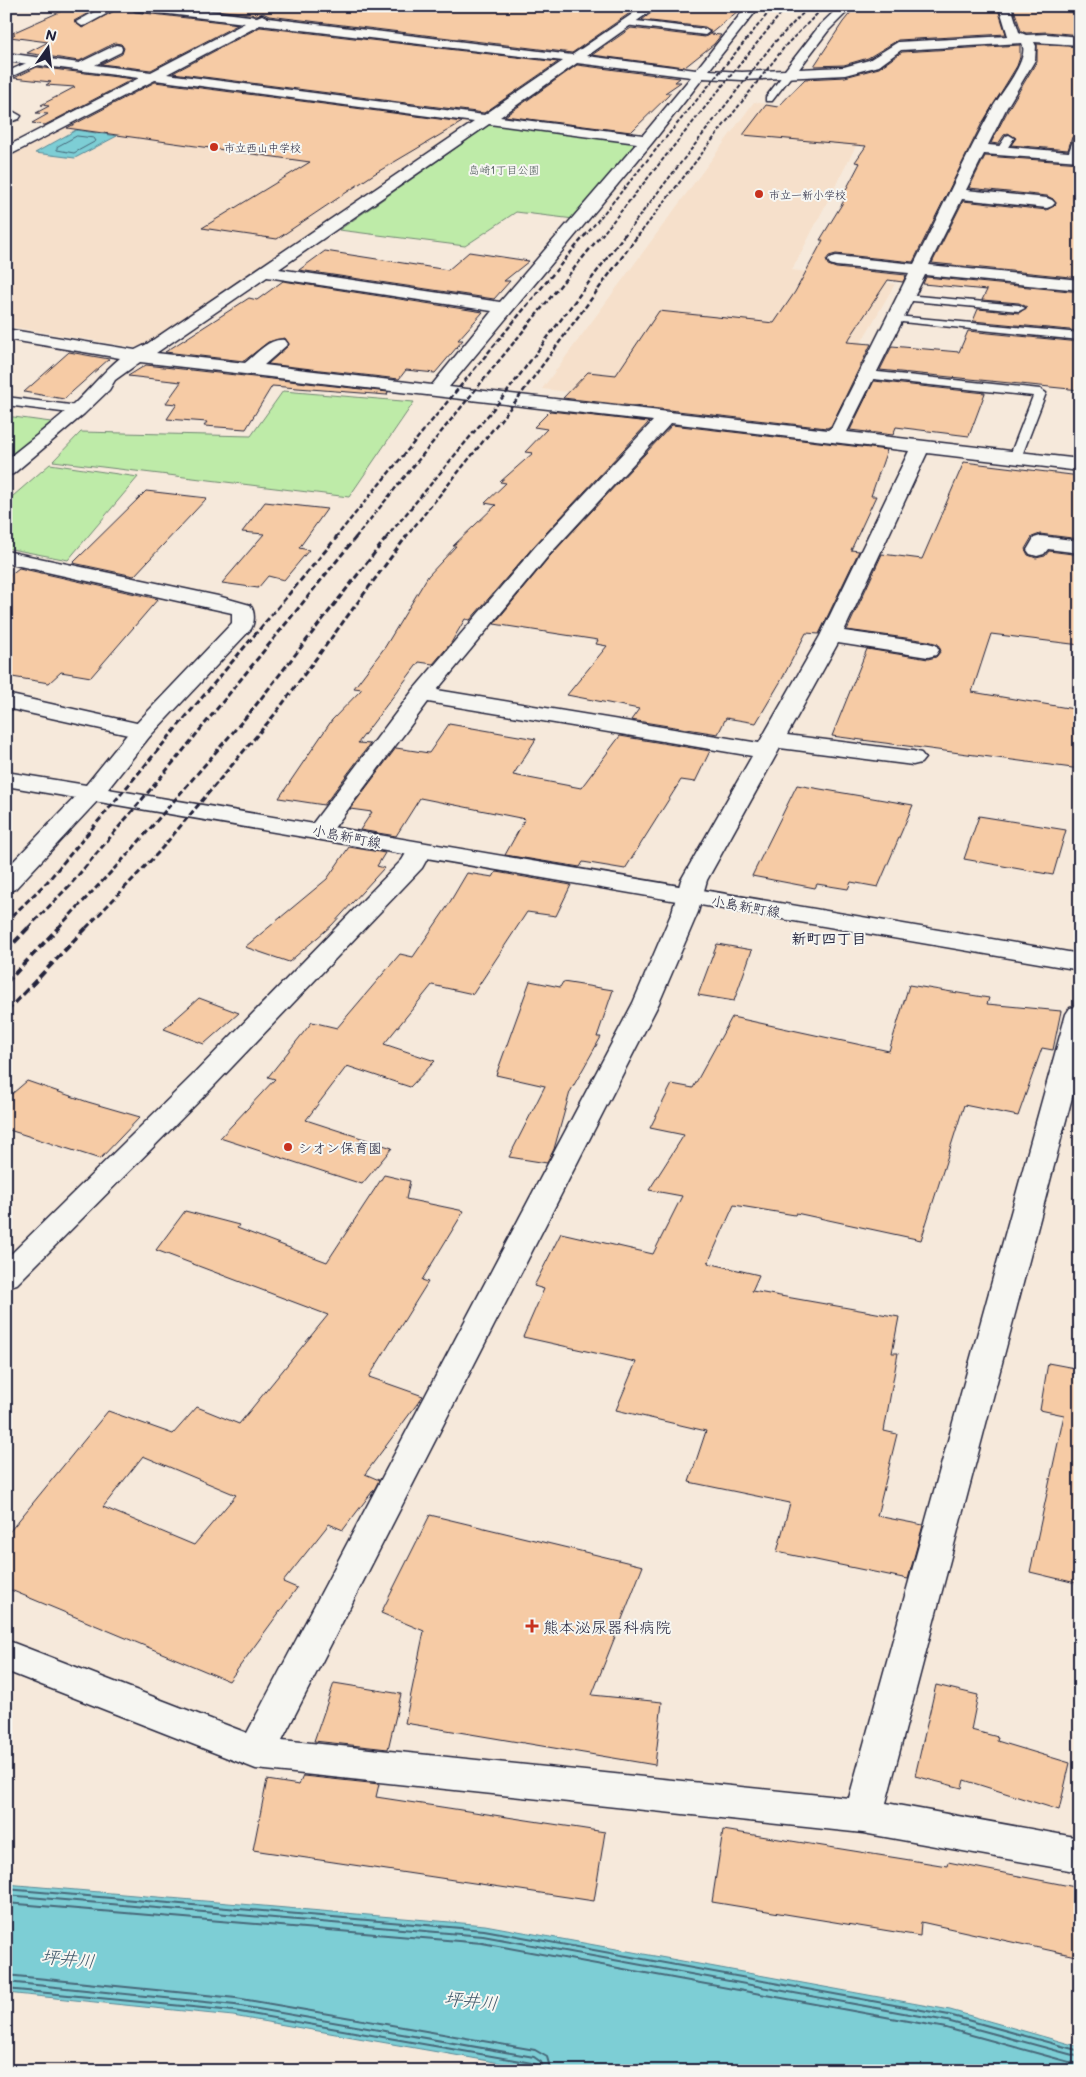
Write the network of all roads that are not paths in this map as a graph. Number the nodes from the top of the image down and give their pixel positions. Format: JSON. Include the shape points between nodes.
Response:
{"nodes":[{"id":1,"x":115,"y":6,"type":"edge"},
{"id":2,"x":135,"y":6,"type":"edge"},
{"id":3,"x":652,"y":6,"type":"edge"},
{"id":4,"x":754,"y":6,"type":"edge"},
{"id":5,"x":846,"y":6,"type":"edge"},
{"id":6,"x":1005,"y":6,"type":"edge"},
{"id":7,"x":160,"y":8,"type":"edge"},
{"id":8,"x":280,"y":10,"type":"dead end"},
{"id":9,"x":258,"y":21,"type":"junction"},
{"id":10,"x":672,"y":21,"type":"dead end"},
{"id":11,"x":82,"y":22,"type":"dead end"},
{"id":12,"x":628,"y":23,"type":"junction"},
{"id":13,"x":664,"y":27,"type":"junction"},
{"id":14,"x":837,"y":28,"type":"dead end"},
{"id":15,"x":705,"y":32,"type":"dead end"},
{"id":16,"x":1026,"y":40,"type":"junction"},
{"id":17,"x":1080,"y":41,"type":"edge"},
{"id":18,"x":920,"y":46,"type":"junction"},
{"id":19,"x":116,"y":49,"type":"dead end"},
{"id":20,"x":982,"y":55,"type":"dead end"},
{"id":21,"x":6,"y":57,"type":"edge"},
{"id":22,"x":1010,"y":58,"type":"dead end"},
{"id":23,"x":576,"y":59,"type":"junction"},
{"id":24,"x":1029,"y":60,"type":"junction"},
{"id":25,"x":38,"y":61,"type":"junction"},
{"id":26,"x":78,"y":66,"type":"junction"},
{"id":27,"x":789,"y":73,"type":"junction"},
{"id":28,"x":700,"y":74,"type":"junction"},
{"id":29,"x":154,"y":75,"type":"junction"},
{"id":30,"x":6,"y":76,"type":"edge"},
{"id":31,"x":50,"y":78,"type":"dead end"},
{"id":32,"x":769,"y":99,"type":"dead end"},
{"id":33,"x":487,"y":120,"type":"junction"},
{"id":34,"x":6,"y":137,"type":"edge"},
{"id":35,"x":1009,"y":138,"type":"dead end"},
{"id":36,"x":1079,"y":138,"type":"edge"},
{"id":37,"x":647,"y":140,"type":"junction"},
{"id":38,"x":31,"y":141,"type":"junction"},
{"id":39,"x":978,"y":149,"type":"junction"},
{"id":40,"x":1001,"y":151,"type":"junction"},
{"id":41,"x":6,"y":153,"type":"edge"},
{"id":42,"x":1076,"y":157,"type":"edge"},
{"id":43,"x":957,"y":194,"type":"junction"},
{"id":44,"x":1047,"y":203,"type":"dead end"},
{"id":45,"x":836,"y":261,"type":"dead end"},
{"id":46,"x":919,"y":268,"type":"junction"},
{"id":47,"x":265,"y":272,"type":"junction"},
{"id":48,"x":1080,"y":285,"type":"edge"},
{"id":49,"x":906,"y":298,"type":"junction"},
{"id":50,"x":504,"y":308,"type":"junction"},
{"id":51,"x":1019,"y":308,"type":"dead end"},
{"id":52,"x":896,"y":319,"type":"junction"},
{"id":53,"x":6,"y":334,"type":"edge"},
{"id":54,"x":1080,"y":337,"type":"edge"},
{"id":55,"x":279,"y":344,"type":"dead end"},
{"id":56,"x":137,"y":356,"type":"junction"},
{"id":57,"x":250,"y":368,"type":"junction"},
{"id":58,"x":868,"y":374,"type":"junction"},
{"id":59,"x":437,"y":390,"type":"junction"},
{"id":60,"x":6,"y":401,"type":"edge"},
{"id":61,"x":78,"y":410,"type":"junction"},
{"id":62,"x":668,"y":416,"type":"junction"},
{"id":63,"x":833,"y":436,"type":"junction"},
{"id":64,"x":920,"y":447,"type":"junction"},
{"id":65,"x":1014,"y":458,"type":"junction"},
{"id":66,"x":1080,"y":465,"type":"edge"},
{"id":67,"x":6,"y":470,"type":"edge"},
{"id":68,"x":1080,"y":547,"type":"edge"},
{"id":69,"x":1037,"y":550,"type":"dead end"},
{"id":70,"x":6,"y":557,"type":"edge"},
{"id":71,"x":831,"y":636,"type":"junction"},
{"id":72,"x":928,"y":650,"type":"dead end"},
{"id":73,"x":422,"y":694,"type":"junction"},
{"id":74,"x":6,"y":701,"type":"edge"},
{"id":75,"x":142,"y":731,"type":"junction"},
{"id":76,"x":769,"y":746,"type":"junction"},
{"id":77,"x":913,"y":758,"type":"dead end"},
{"id":78,"x":6,"y":779,"type":"edge"},
{"id":79,"x":92,"y":793,"type":"junction"},
{"id":80,"x":319,"y":831,"type":"junction"},
{"id":81,"x":420,"y":850,"type":"junction"},
{"id":82,"x":6,"y":884,"type":"edge"},
{"id":83,"x":691,"y":896,"type":"junction"},
{"id":84,"x":1080,"y":962,"type":"edge"},
{"id":85,"x":1080,"y":1014,"type":"edge"},
{"id":86,"x":6,"y":1277,"type":"edge"},
{"id":87,"x":10,"y":1665,"type":"edge"},
{"id":88,"x":256,"y":1753,"type":"junction"},
{"id":89,"x":863,"y":1816,"type":"junction"},
{"id":90,"x":1080,"y":1855,"type":"edge"}],
"edges":[{"from":1,"to":11,"type":"street"},
{"from":2,"to":7,"type":"street"},
{"from":3,"to":12,"type":"street"},
{"from":4,"to":28,"type":"street"},
{"from":5,"to":27,"type":"street","via":[[824,28]]},
{"from":6,"to":16,"type":"street","via":[[1013,34]]},
{"from":7,"to":9,"type":"street"},
{"from":8,"to":9,"type":"street"},
{"from":9,"to":23,"type":"street"},
{"from":9,"to":29,"type":"street"},
{"from":10,"to":13,"type":"lane"},
{"from":12,"to":13,"type":"lane"},
{"from":12,"to":23,"type":"street"},
{"from":13,"to":15,"type":"lane"},
{"from":14,"to":27,"type":"street","via":[[817,45],[805,68]]},
{"from":16,"to":17,"type":"street"},
{"from":16,"to":18,"type":"street"},
{"from":16,"to":24,"type":"street","via":[[1030,46]]},
{"from":18,"to":20,"type":"street"},
{"from":18,"to":27,"type":"street","via":[[902,41],[874,63],[845,71]]},
{"from":19,"to":26,"type":"street"},
{"from":21,"to":25,"type":"street"},
{"from":22,"to":24,"type":"street"},
{"from":23,"to":28,"type":"street"},
{"from":23,"to":33,"type":"street"},
{"from":24,"to":39,"type":"street"},
{"from":25,"to":26,"type":"street"},
{"from":25,"to":30,"type":"lane"},
{"from":26,"to":29,"type":"street"},
{"from":26,"to":31,"type":"street"},
{"from":27,"to":28,"type":"street"},
{"from":27,"to":32,"type":"lane"},
{"from":28,"to":37,"type":"street"},
{"from":29,"to":33,"type":"street"},
{"from":29,"to":38,"type":"street"},
{"from":33,"to":37,"type":"street"},
{"from":33,"to":47,"type":"street"},
{"from":34,"to":38,"type":"street"},
{"from":35,"to":40,"type":"lane"},
{"from":36,"to":42,"type":"lane"},
{"from":37,"to":50,"type":"street"},
{"from":38,"to":41,"type":"street"},
{"from":39,"to":40,"type":"street"},
{"from":39,"to":43,"type":"street"},
{"from":40,"to":42,"type":"street"},
{"from":43,"to":44,"type":"street"},
{"from":43,"to":46,"type":"street"},
{"from":45,"to":46,"type":"street"},
{"from":46,"to":48,"type":"street"},
{"from":46,"to":49,"type":"street"},
{"from":47,"to":50,"type":"street"},
{"from":47,"to":56,"type":"street"},
{"from":49,"to":51,"type":"lane"},
{"from":49,"to":52,"type":"street"},
{"from":50,"to":59,"type":"street"},
{"from":52,"to":54,"type":"lane"},
{"from":52,"to":58,"type":"street"},
{"from":53,"to":56,"type":"street"},
{"from":55,"to":57,"type":"street"},
{"from":56,"to":57,"type":"street"},
{"from":56,"to":61,"type":"street","via":[[108,377]]},
{"from":57,"to":59,"type":"street"},
{"from":58,"to":63,"type":"street","via":[[840,429]]},
{"from":58,"to":65,"type":"lane","via":[[1040,393]]},
{"from":59,"to":62,"type":"street"},
{"from":60,"to":61,"type":"lane"},
{"from":61,"to":67,"type":"street"},
{"from":62,"to":63,"type":"street"},
{"from":62,"to":73,"type":"street","via":[[542,551]]},
{"from":63,"to":64,"type":"street"},
{"from":64,"to":65,"type":"street"},
{"from":64,"to":71,"type":"street"},
{"from":65,"to":66,"type":"street"},
{"from":68,"to":69,"type":"street","via":[[1041,542]]},
{"from":70,"to":75,"type":"street","via":[[243,610],[243,624]]},
{"from":71,"to":72,"type":"street"},
{"from":71,"to":76,"type":"street"},
{"from":73,"to":76,"type":"street"},
{"from":73,"to":80,"type":"street"},
{"from":74,"to":75,"type":"street"},
{"from":75,"to":79,"type":"street"},
{"from":76,"to":77,"type":"street"},
{"from":76,"to":83,"type":"street","via":[[694,880]]},
{"from":78,"to":79,"type":"street","name":"小島新町線"},
{"from":79,"to":80,"type":"street","name":"小島新町線"},
{"from":79,"to":82,"type":"street"},
{"from":80,"to":81,"type":"street","name":"小島新町線"},
{"from":81,"to":83,"type":"street","name":"小島新町線"},
{"from":81,"to":86,"type":"street","via":[[413,863],[298,983]]},
{"from":83,"to":84,"type":"street","name":"小島新町線"},
{"from":83,"to":88,"type":"street","via":[[646,1003]]},
{"from":85,"to":89,"type":"street"},
{"from":87,"to":88,"type":"street"},
{"from":88,"to":89,"type":"street"},
{"from":89,"to":90,"type":"street"}]}
